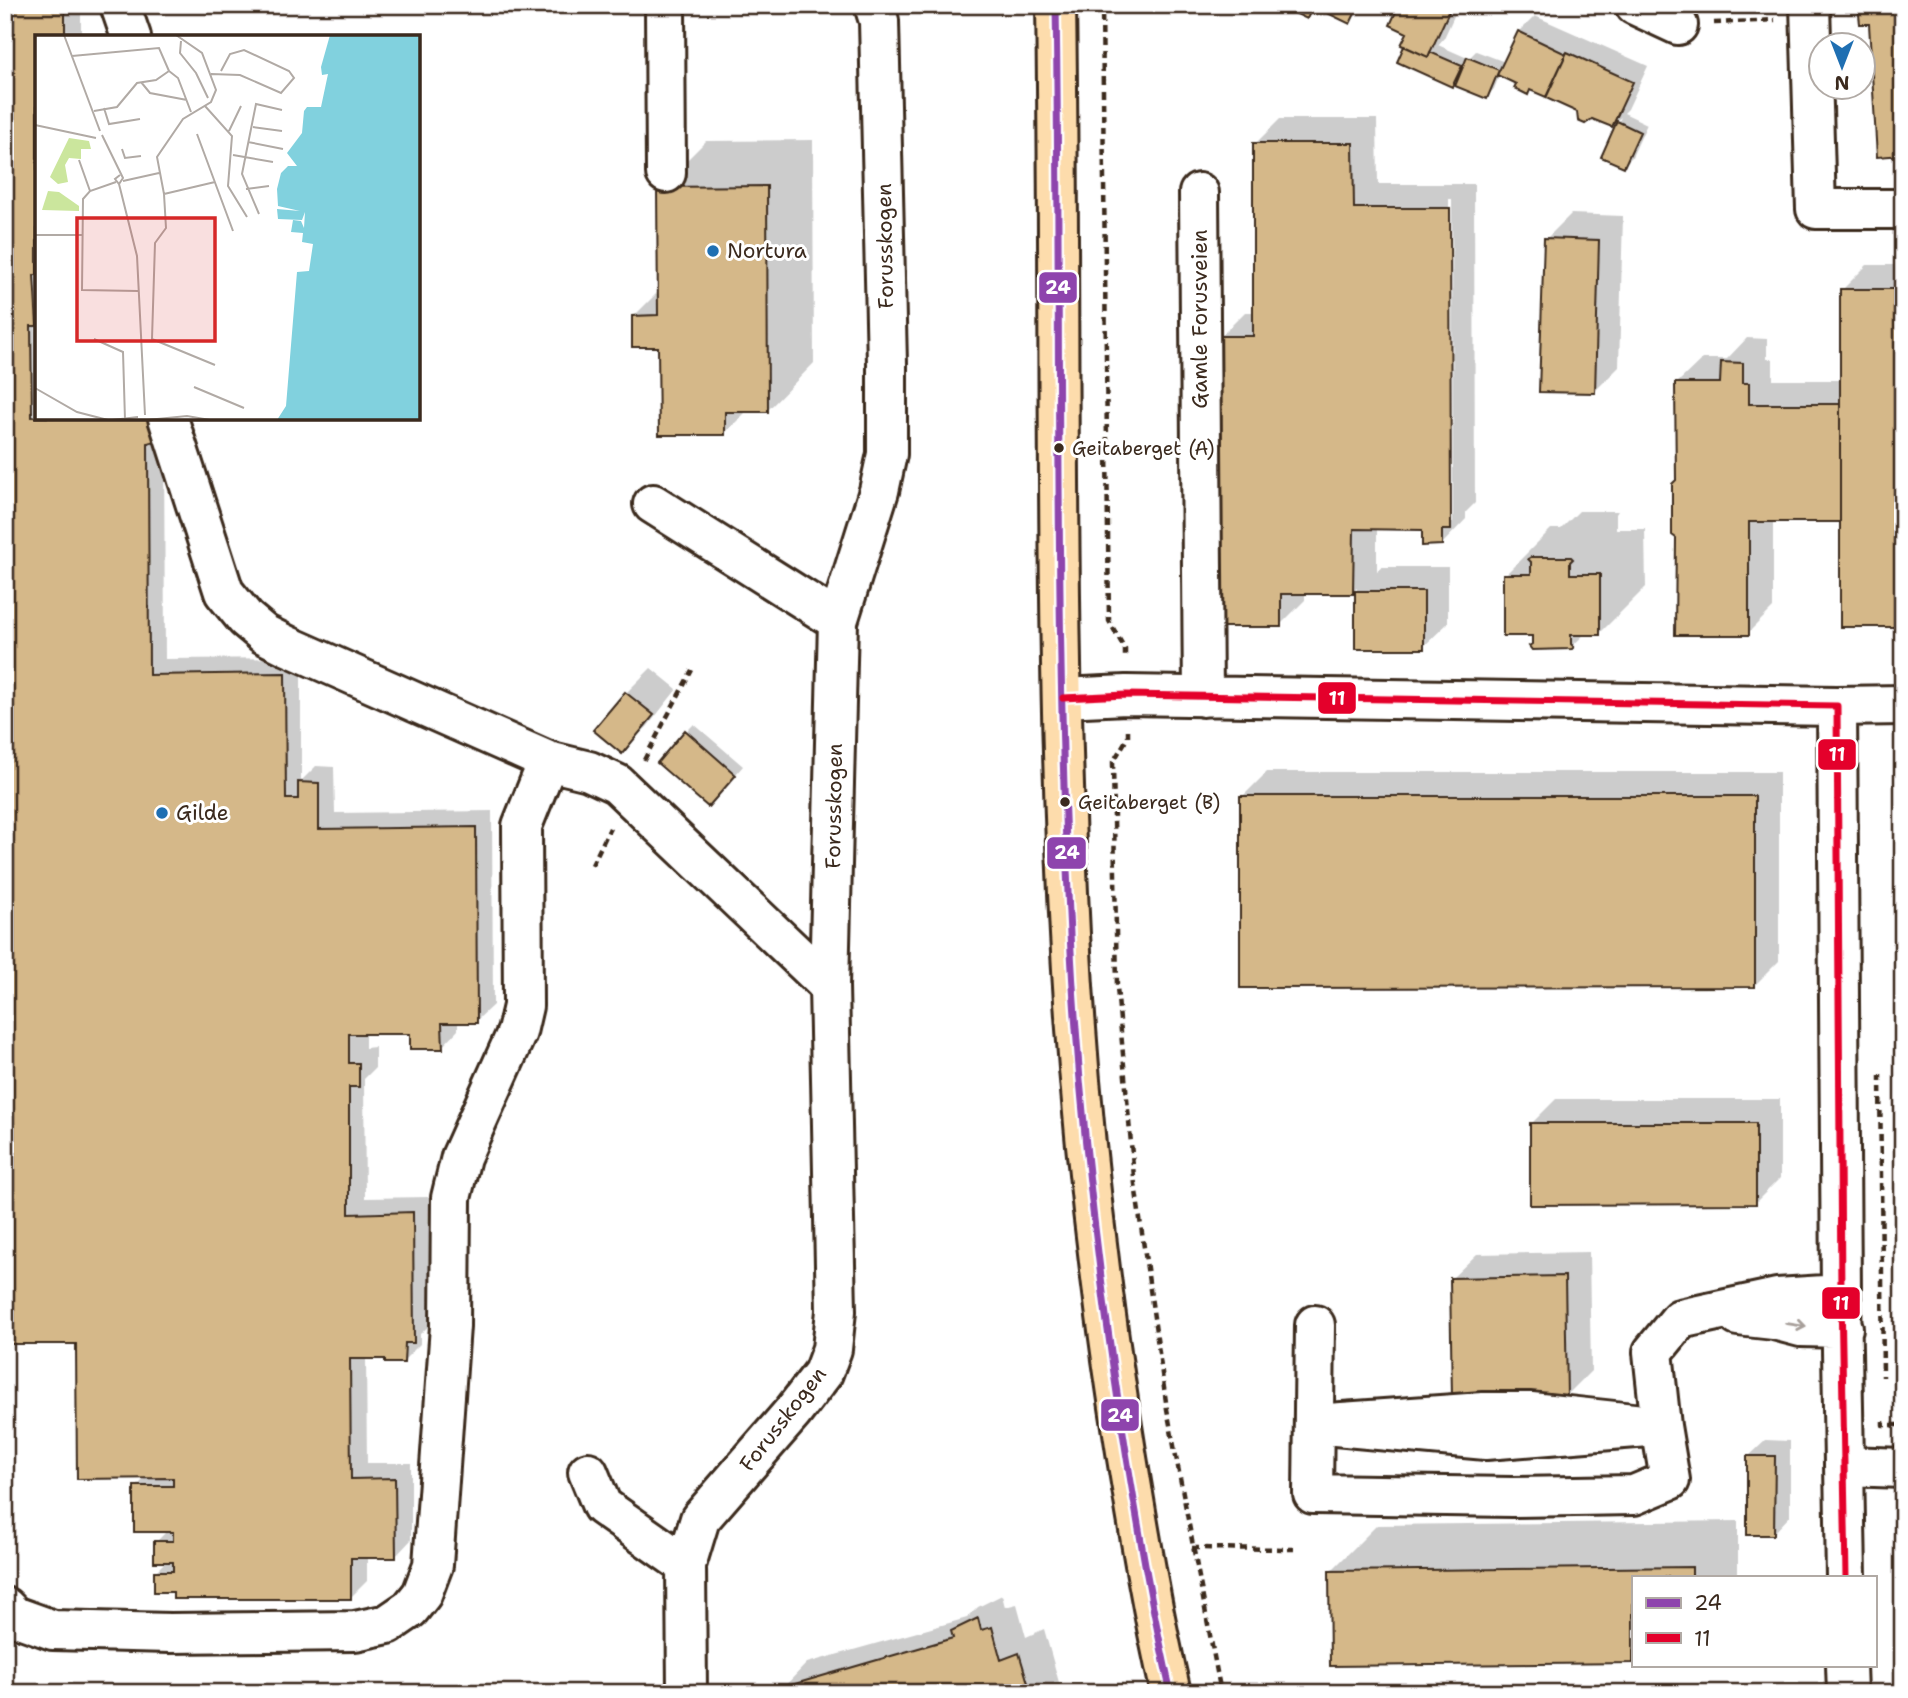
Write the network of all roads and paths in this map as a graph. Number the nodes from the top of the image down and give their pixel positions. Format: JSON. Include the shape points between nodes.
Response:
{"nodes":[{"id":1,"x":120,"y":5,"type":"edge"},
{"id":2,"x":665,"y":5,"type":"edge"},
{"id":3,"x":874,"y":5,"type":"edge"},
{"id":4,"x":1056,"y":5,"type":"edge"},
{"id":5,"x":1102,"y":5,"type":"edge"},
{"id":6,"x":1635,"y":5,"type":"edge"},
{"id":7,"x":1811,"y":12,"type":"edge"},
{"id":8,"x":1678,"y":25,"type":"joint"},
{"id":9,"x":130,"y":35,"type":"edge"},
{"id":10,"x":666,"y":173,"type":"dead end"},
{"id":11,"x":1199,"y":193,"type":"dead end"},
{"id":12,"x":1903,"y":209,"type":"edge"},
{"id":13,"x":169,"y":420,"type":"edge"},
{"id":14,"x":653,"y":504,"type":"dead end"},
{"id":15,"x":838,"y":621,"type":"junction"},
{"id":16,"x":692,"y":670,"type":"dead end"},
{"id":17,"x":1126,"y":695,"type":"junction"},
{"id":18,"x":1203,"y":697,"type":"junction"},
{"id":19,"x":677,"y":698,"type":"dead end"},
{"id":20,"x":1063,"y":698,"type":"junction"},
{"id":21,"x":1903,"y":705,"type":"edge"},
{"id":22,"x":1837,"y":706,"type":"junction"},
{"id":23,"x":548,"y":761,"type":"junction"},
{"id":24,"x":830,"y":986,"type":"junction"},
{"id":25,"x":1880,"y":1065,"type":"dead end"},
{"id":26,"x":1842,"y":1311,"type":"junction"},
{"id":27,"x":1315,"y":1325,"type":"dead end"},
{"id":28,"x":1883,"y":1384,"type":"dead end"},
{"id":29,"x":1883,"y":1412,"type":"dead end"},
{"id":30,"x":1314,"y":1424,"type":"junction"},
{"id":31,"x":1903,"y":1425,"type":"edge"},
{"id":32,"x":1661,"y":1426,"type":"junction"},
{"id":33,"x":1846,"y":1466,"type":"junction"},
{"id":34,"x":1903,"y":1468,"type":"edge"},
{"id":35,"x":588,"y":1472,"type":"dead end"},
{"id":36,"x":1192,"y":1548,"type":"junction"},
{"id":37,"x":1294,"y":1549,"type":"dead end"},
{"id":38,"x":686,"y":1566,"type":"junction"},
{"id":39,"x":1846,"y":1576,"type":"edge"},
{"id":40,"x":5,"y":1607,"type":"edge"},
{"id":41,"x":1846,"y":1666,"type":"edge"},
{"id":42,"x":687,"y":1693,"type":"edge"},
{"id":43,"x":1171,"y":1693,"type":"edge"},
{"id":44,"x":1220,"y":1693,"type":"edge"},
{"id":45,"x":1847,"y":1693,"type":"edge"}],
"edges":[{"from":1,"to":9,"type":"street"},
{"from":2,"to":10,"type":"street"},
{"from":3,"to":15,"type":"street","name":"Forusskogen","via":[[882,127],[887,454]]},
{"from":4,"to":20,"type":"main road"},
{"from":5,"to":17,"type":"path","via":[[1109,621],[1125,649]]},
{"from":6,"to":8,"type":"street"},
{"from":7,"to":8,"type":"path"},
{"from":7,"to":12,"type":"street","via":[[1816,209]]},
{"from":11,"to":18,"type":"street","name":"Gamle Forusveien"},
{"from":13,"to":23,"type":"street","via":[[224,592],[246,620],[288,646]]},
{"from":14,"to":15,"type":"street"},
{"from":15,"to":24,"type":"street","name":"Forusskogen"},
{"from":16,"to":19,"type":"path"},
{"from":17,"to":18,"type":"street"},
{"from":17,"to":20,"type":"street"},
{"from":17,"to":36,"type":"path","via":[[1128,737],[1113,762],[1117,987],[1134,1177]]},
{"from":18,"to":22,"type":"street"},
{"from":20,"to":43,"type":"main road","via":[[1070,938],[1088,1173],[1122,1424]]},
{"from":21,"to":22,"type":"street"},
{"from":22,"to":26,"type":"street"},
{"from":23,"to":24,"type":"street","via":[[589,771],[617,785]]},
{"from":23,"to":40,"type":"street","via":[[522,826],[523,1006],[517,1032],[461,1157],[451,1198],[450,1326],[434,1552],[422,1594],[388,1624],[355,1631],[53,1630],[14,1616]]},
{"from":24,"to":38,"type":"street","name":"Forusskogen","via":[[836,1311],[832,1349],[823,1373],[793,1412],[700,1519]]},
{"from":25,"to":28,"type":"path"},
{"from":26,"to":32,"type":"street","via":[[1777,1298],[1680,1319],[1653,1352]]},
{"from":26,"to":33,"type":"street"},
{"from":27,"to":30,"type":"street"},
{"from":29,"to":31,"type":"path","via":[[1884,1425]]},
{"from":30,"to":32,"type":"street","via":[[1531,1412]]},
{"from":30,"to":32,"type":"street","via":[[1313,1494],[1512,1497],[1634,1495],[1670,1480]]},
{"from":33,"to":34,"type":"street"},
{"from":33,"to":39,"type":"street"},
{"from":35,"to":38,"type":"street","via":[[602,1506]]},
{"from":36,"to":37,"type":"path"},
{"from":36,"to":44,"type":"path"},
{"from":38,"to":42,"type":"street","name":"Forusskogen"},
{"from":41,"to":45,"type":"street"}]}
